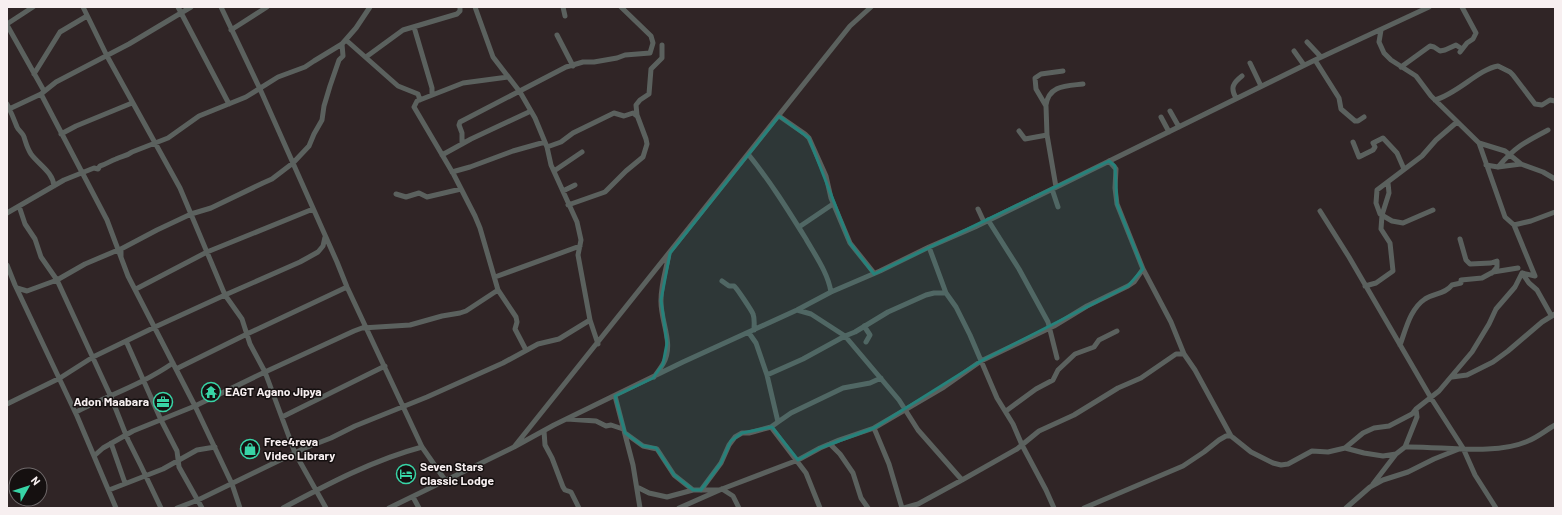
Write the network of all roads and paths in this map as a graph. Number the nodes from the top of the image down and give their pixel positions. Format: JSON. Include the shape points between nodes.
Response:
{"nodes":[{"id":1,"x":33,"y":7,"type":"edge"},
{"id":2,"x":83,"y":7,"type":"edge"},
{"id":3,"x":178,"y":7,"type":"edge"},
{"id":4,"x":191,"y":7,"type":"edge"},
{"id":5,"x":221,"y":7,"type":"edge"},
{"id":6,"x":267,"y":7,"type":"edge"},
{"id":7,"x":370,"y":7,"type":"edge"},
{"id":8,"x":460,"y":7,"type":"edge"},
{"id":9,"x":477,"y":7,"type":"edge"},
{"id":10,"x":563,"y":7,"type":"edge"},
{"id":11,"x":621,"y":7,"type":"edge"},
{"id":12,"x":871,"y":7,"type":"edge"},
{"id":13,"x":1429,"y":7,"type":"edge"},
{"id":14,"x":1462,"y":7,"type":"edge"},
{"id":15,"x":181,"y":14,"type":"junction"},
{"id":16,"x":87,"y":16,"type":"junction"},
{"id":17,"x":565,"y":16,"type":"dead end"},
{"id":18,"x":7,"y":24,"type":"edge"},
{"id":19,"x":414,"y":27,"type":"junction"},
{"id":20,"x":231,"y":30,"type":"junction"},
{"id":21,"x":1381,"y":30,"type":"junction"},
{"id":22,"x":557,"y":35,"type":"dead end"},
{"id":23,"x":346,"y":40,"type":"junction"},
{"id":24,"x":1307,"y":42,"type":"dead end"},
{"id":25,"x":342,"y":44,"type":"junction"},
{"id":26,"x":662,"y":45,"type":"dead end"},
{"id":27,"x":1294,"y":51,"type":"dead end"},
{"id":28,"x":107,"y":56,"type":"junction"},
{"id":29,"x":366,"y":57,"type":"junction"},
{"id":30,"x":1321,"y":57,"type":"junction"},
{"id":31,"x":1315,"y":60,"type":"junction"},
{"id":32,"x":1250,"y":63,"type":"dead end"},
{"id":33,"x":1304,"y":65,"type":"junction"},
{"id":34,"x":573,"y":66,"type":"junction"},
{"id":35,"x":1401,"y":67,"type":"junction"},
{"id":36,"x":1063,"y":71,"type":"dead end"},
{"id":37,"x":34,"y":74,"type":"junction"},
{"id":38,"x":1242,"y":76,"type":"dead end"},
{"id":39,"x":508,"y":77,"type":"junction"},
{"id":40,"x":1083,"y":84,"type":"dead end"},
{"id":41,"x":1261,"y":86,"type":"junction"},
{"id":42,"x":260,"y":89,"type":"junction"},
{"id":43,"x":520,"y":92,"type":"junction"},
{"id":44,"x":42,"y":93,"type":"junction"},
{"id":45,"x":432,"y":94,"type":"junction"},
{"id":46,"x":1236,"y":98,"type":"junction"},
{"id":47,"x":420,"y":100,"type":"junction"},
{"id":48,"x":1435,"y":100,"type":"junction"},
{"id":49,"x":1555,"y":101,"type":"edge"},
{"id":50,"x":132,"y":103,"type":"junction"},
{"id":51,"x":229,"y":104,"type":"junction"},
{"id":52,"x":1046,"y":106,"type":"junction"},
{"id":53,"x":8,"y":108,"type":"edge"},
{"id":54,"x":532,"y":111,"type":"junction"},
{"id":55,"x":1170,"y":111,"type":"dead end"},
{"id":56,"x":638,"y":116,"type":"junction"},
{"id":57,"x":779,"y":116,"type":"junction"},
{"id":58,"x":1161,"y":117,"type":"dead end"},
{"id":59,"x":1364,"y":117,"type":"dead end"},
{"id":60,"x":1457,"y":122,"type":"junction"},
{"id":61,"x":1179,"y":127,"type":"junction"},
{"id":62,"x":1548,"y":130,"type":"dead end"},
{"id":63,"x":1019,"y":131,"type":"dead end"},
{"id":64,"x":1169,"y":132,"type":"junction"},
{"id":65,"x":61,"y":134,"type":"junction"},
{"id":66,"x":1046,"y":135,"type":"junction"},
{"id":67,"x":1352,"y":142,"type":"dead end"},
{"id":68,"x":1479,"y":143,"type":"junction"},
{"id":69,"x":154,"y":144,"type":"junction"},
{"id":70,"x":462,"y":144,"type":"junction"},
{"id":71,"x":546,"y":144,"type":"junction"},
{"id":72,"x":582,"y":152,"type":"dead end"},
{"id":73,"x":748,"y":154,"type":"junction"},
{"id":74,"x":1509,"y":154,"type":"junction"},
{"id":75,"x":442,"y":155,"type":"junction"},
{"id":76,"x":1109,"y":161,"type":"junction"},
{"id":77,"x":293,"y":163,"type":"junction"},
{"id":78,"x":1521,"y":164,"type":"junction"},
{"id":79,"x":1486,"y":165,"type":"junction"},
{"id":80,"x":1498,"y":167,"type":"junction"},
{"id":81,"x":1404,"y":169,"type":"junction"},
{"id":82,"x":554,"y":171,"type":"junction"},
{"id":83,"x":452,"y":172,"type":"junction"},
{"id":84,"x":82,"y":173,"type":"junction"},
{"id":85,"x":1555,"y":179,"type":"edge"},
{"id":86,"x":1388,"y":183,"type":"junction"},
{"id":87,"x":576,"y":185,"type":"dead end"},
{"id":88,"x":54,"y":186,"type":"junction"},
{"id":89,"x":1054,"y":188,"type":"junction"},
{"id":90,"x":461,"y":189,"type":"junction"},
{"id":91,"x":563,"y":191,"type":"junction"},
{"id":92,"x":396,"y":194,"type":"dead end"},
{"id":93,"x":834,"y":204,"type":"junction"},
{"id":94,"x":568,"y":205,"type":"junction"},
{"id":95,"x":19,"y":206,"type":"junction"},
{"id":96,"x":1058,"y":207,"type":"dead end"},
{"id":97,"x":313,"y":209,"type":"junction"},
{"id":98,"x":978,"y":209,"type":"dead end"},
{"id":99,"x":1433,"y":210,"type":"dead end"},
{"id":100,"x":1320,"y":211,"type":"dead end"},
{"id":101,"x":1555,"y":212,"type":"edge"},
{"id":102,"x":7,"y":213,"type":"edge"},
{"id":103,"x":191,"y":214,"type":"junction"},
{"id":104,"x":1382,"y":215,"type":"junction"},
{"id":105,"x":986,"y":221,"type":"junction"},
{"id":106,"x":1514,"y":225,"type":"junction"},
{"id":107,"x":799,"y":227,"type":"junction"},
{"id":108,"x":325,"y":237,"type":"junction"},
{"id":109,"x":1460,"y":239,"type":"dead end"},
{"id":110,"x":580,"y":246,"type":"junction"},
{"id":111,"x":929,"y":247,"type":"junction"},
{"id":112,"x":118,"y":250,"type":"junction"},
{"id":113,"x":207,"y":252,"type":"junction"},
{"id":114,"x":670,"y":253,"type":"junction"},
{"id":115,"x":122,"y":260,"type":"junction"},
{"id":116,"x":7,"y":265,"type":"edge"},
{"id":117,"x":1518,"y":268,"type":"dead end"},
{"id":118,"x":1143,"y":269,"type":"junction"},
{"id":119,"x":1492,"y":273,"type":"junction"},
{"id":120,"x":1522,"y":273,"type":"junction"},
{"id":121,"x":874,"y":274,"type":"junction"},
{"id":122,"x":495,"y":277,"type":"junction"},
{"id":123,"x":57,"y":280,"type":"junction"},
{"id":124,"x":722,"y":281,"type":"dead end"},
{"id":125,"x":7,"y":282,"type":"edge"},
{"id":126,"x":1365,"y":286,"type":"junction"},
{"id":127,"x":16,"y":287,"type":"junction"},
{"id":128,"x":347,"y":287,"type":"junction"},
{"id":129,"x":136,"y":289,"type":"junction"},
{"id":130,"x":498,"y":290,"type":"junction"},
{"id":131,"x":831,"y":292,"type":"junction"},
{"id":132,"x":946,"y":293,"type":"junction"},
{"id":133,"x":225,"y":295,"type":"junction"},
{"id":134,"x":797,"y":310,"type":"junction"},
{"id":135,"x":1553,"y":314,"type":"edge"},
{"id":136,"x":590,"y":320,"type":"junction"},
{"id":137,"x":864,"y":326,"type":"junction"},
{"id":138,"x":155,"y":327,"type":"junction"},
{"id":139,"x":366,"y":328,"type":"junction"},
{"id":140,"x":1049,"y":328,"type":"junction"},
{"id":141,"x":751,"y":331,"type":"junction"},
{"id":142,"x":1117,"y":331,"type":"dead end"},
{"id":143,"x":247,"y":334,"type":"junction"},
{"id":144,"x":845,"y":336,"type":"junction"},
{"id":145,"x":126,"y":341,"type":"junction"},
{"id":146,"x":866,"y":342,"type":"dead end"},
{"id":147,"x":598,"y":344,"type":"junction"},
{"id":148,"x":1400,"y":345,"type":"junction"},
{"id":149,"x":526,"y":350,"type":"junction"},
{"id":150,"x":1184,"y":354,"type":"junction"},
{"id":151,"x":93,"y":357,"type":"junction"},
{"id":152,"x":1057,"y":358,"type":"dead end"},
{"id":153,"x":981,"y":361,"type":"junction"},
{"id":154,"x":173,"y":363,"type":"junction"},
{"id":155,"x":385,"y":366,"type":"junction"},
{"id":156,"x":176,"y":368,"type":"junction"},
{"id":157,"x":265,"y":372,"type":"junction"},
{"id":158,"x":767,"y":375,"type":"junction"},
{"id":159,"x":1452,"y":377,"type":"junction"},
{"id":160,"x":60,"y":378,"type":"junction"},
{"id":161,"x":653,"y":378,"type":"junction"},
{"id":162,"x":881,"y":378,"type":"junction"},
{"id":163,"x":144,"y":380,"type":"junction"},
{"id":164,"x":615,"y":396,"type":"junction"},
{"id":165,"x":111,"y":397,"type":"junction"},
{"id":166,"x":1431,"y":398,"type":"junction"},
{"id":167,"x":7,"y":404,"type":"edge"},
{"id":168,"x":195,"y":406,"type":"junction"},
{"id":169,"x":404,"y":406,"type":"junction"},
{"id":170,"x":906,"y":409,"type":"junction"},
{"id":171,"x":1416,"y":409,"type":"junction"},
{"id":172,"x":1006,"y":411,"type":"junction"},
{"id":173,"x":76,"y":412,"type":"junction"},
{"id":174,"x":282,"y":417,"type":"junction"},
{"id":175,"x":566,"y":419,"type":"junction"},
{"id":176,"x":161,"y":420,"type":"junction"},
{"id":177,"x":778,"y":422,"type":"junction"},
{"id":178,"x":1555,"y":425,"type":"edge"},
{"id":179,"x":771,"y":427,"type":"junction"},
{"id":180,"x":874,"y":428,"type":"junction"},
{"id":181,"x":544,"y":431,"type":"junction"},
{"id":182,"x":624,"y":431,"type":"junction"},
{"id":183,"x":126,"y":435,"type":"junction"},
{"id":184,"x":1231,"y":436,"type":"junction"},
{"id":185,"x":110,"y":443,"type":"junction"},
{"id":186,"x":830,"y":444,"type":"junction"},
{"id":187,"x":1022,"y":445,"type":"junction"},
{"id":188,"x":215,"y":447,"type":"junction"},
{"id":189,"x":422,"y":447,"type":"junction"},
{"id":190,"x":514,"y":447,"type":"junction"},
{"id":191,"x":1405,"y":447,"type":"junction"},
{"id":192,"x":1345,"y":448,"type":"junction"},
{"id":193,"x":1463,"y":448,"type":"junction"},
{"id":194,"x":295,"y":453,"type":"junction"},
{"id":195,"x":1396,"y":454,"type":"junction"},
{"id":196,"x":94,"y":456,"type":"junction"},
{"id":197,"x":798,"y":460,"type":"junction"},
{"id":198,"x":179,"y":461,"type":"junction"},
{"id":199,"x":146,"y":475,"type":"junction"},
{"id":200,"x":445,"y":480,"type":"junction"},
{"id":201,"x":962,"y":480,"type":"junction"},
{"id":202,"x":125,"y":482,"type":"junction"},
{"id":203,"x":232,"y":484,"type":"junction"},
{"id":204,"x":637,"y":487,"type":"junction"},
{"id":205,"x":1370,"y":488,"type":"junction"},
{"id":206,"x":109,"y":490,"type":"junction"},
{"id":207,"x":316,"y":490,"type":"junction"},
{"id":208,"x":693,"y":490,"type":"junction"},
{"id":209,"x":701,"y":490,"type":"junction"},
{"id":210,"x":721,"y":490,"type":"junction"},
{"id":211,"x":413,"y":497,"type":"junction"},
{"id":212,"x":198,"y":500,"type":"junction"},
{"id":213,"x":116,"y":508,"type":"edge"},
{"id":214,"x":161,"y":508,"type":"edge"},
{"id":215,"x":177,"y":508,"type":"edge"},
{"id":216,"x":202,"y":508,"type":"edge"},
{"id":217,"x":240,"y":508,"type":"edge"},
{"id":218,"x":284,"y":508,"type":"edge"},
{"id":219,"x":326,"y":508,"type":"edge"},
{"id":220,"x":389,"y":508,"type":"edge"},
{"id":221,"x":419,"y":508,"type":"edge"},
{"id":222,"x":579,"y":508,"type":"edge"},
{"id":223,"x":640,"y":508,"type":"edge"},
{"id":224,"x":679,"y":508,"type":"edge"},
{"id":225,"x":739,"y":508,"type":"edge"},
{"id":226,"x":820,"y":508,"type":"edge"},
{"id":227,"x":868,"y":508,"type":"edge"},
{"id":228,"x":903,"y":508,"type":"edge"},
{"id":229,"x":1054,"y":508,"type":"edge"},
{"id":230,"x":1084,"y":508,"type":"edge"},
{"id":231,"x":1346,"y":508,"type":"edge"},
{"id":232,"x":1496,"y":508,"type":"edge"}],
"edges":[{"from":1,"to":18,"type":"street"},
{"from":2,"to":16,"type":"street"},
{"from":3,"to":15,"type":"street"},
{"from":4,"to":15,"type":"street"},
{"from":5,"to":20,"type":"street"},
{"from":6,"to":20,"type":"street"},
{"from":7,"to":23,"type":"street"},
{"from":8,"to":19,"type":"street","via":[[457,14]]},
{"from":9,"to":39,"type":"street","via":[[493,57]]},
{"from":10,"to":17,"type":"street"},
{"from":11,"to":34,"type":"street","via":[[651,36],[653,43],[650,53],[583,62]]},
{"from":12,"to":57,"type":"street","via":[[850,26]]},
{"from":13,"to":21,"type":"street"},
{"from":14,"to":35,"type":"street","via":[[1476,33],[1461,51],[1456,45],[1440,51],[1430,46]]},
{"from":15,"to":28,"type":"street"},
{"from":15,"to":51,"type":"street"},
{"from":16,"to":28,"type":"street"},
{"from":16,"to":37,"type":"street","via":[[60,32]]},
{"from":18,"to":37,"type":"street"},
{"from":19,"to":29,"type":"street","via":[[403,30]]},
{"from":19,"to":45,"type":"street","via":[[432,86]]},
{"from":20,"to":42,"type":"street"},
{"from":21,"to":30,"type":"street"},
{"from":21,"to":35,"type":"street","via":[[1380,46],[1391,60]]},
{"from":22,"to":34,"type":"street"},
{"from":23,"to":25,"type":"street"},
{"from":23,"to":29,"type":"street"},
{"from":24,"to":30,"type":"street"},
{"from":25,"to":42,"type":"street","via":[[305,67],[278,77]]},
{"from":25,"to":77,"type":"street","via":[[343,56],[339,60],[330,86],[322,120],[310,145]]},
{"from":26,"to":56,"type":"street","via":[[662,58],[651,69],[649,94],[636,105]]},
{"from":27,"to":33,"type":"street"},
{"from":28,"to":44,"type":"street","via":[[56,82]]},
{"from":28,"to":50,"type":"street"},
{"from":29,"to":47,"type":"street","via":[[398,86],[418,94]]},
{"from":30,"to":31,"type":"street"},
{"from":31,"to":33,"type":"street"},
{"from":31,"to":59,"type":"street","via":[[1339,98],[1341,108],[1355,121]]},
{"from":32,"to":41,"type":"street"},
{"from":33,"to":41,"type":"street"},
{"from":34,"to":43,"type":"street","via":[[533,83]]},
{"from":35,"to":48,"type":"street","via":[[1416,76]]},
{"from":36,"to":52,"type":"street","via":[[1041,74],[1036,78],[1036,89]]},
{"from":37,"to":44,"type":"street"},
{"from":38,"to":46,"type":"street","via":[[1233,84]]},
{"from":39,"to":43,"type":"street"},
{"from":39,"to":45,"type":"street","via":[[464,82]]},
{"from":40,"to":52,"type":"street","via":[[1054,90],[1048,96]]},
{"from":41,"to":46,"type":"street"},
{"from":42,"to":51,"type":"street"},
{"from":42,"to":77,"type":"street"},
{"from":43,"to":54,"type":"street"},
{"from":43,"to":70,"type":"street","via":[[459,123]]},
{"from":44,"to":53,"type":"street"},
{"from":44,"to":65,"type":"street"},
{"from":45,"to":47,"type":"street"},
{"from":46,"to":61,"type":"street"},
{"from":47,"to":75,"type":"street","via":[[414,104],[414,109]]},
{"from":48,"to":49,"type":"street","via":[[1452,94],[1487,69],[1498,66],[1513,75],[1538,106],[1550,100]]},
{"from":48,"to":60,"type":"street"},
{"from":50,"to":65,"type":"street"},
{"from":50,"to":69,"type":"street"},
{"from":51,"to":69,"type":"street","via":[[199,116],[168,138]]},
{"from":52,"to":66,"type":"street"},
{"from":53,"to":88,"type":"street","via":[[24,137],[27,148],[48,171]]},
{"from":54,"to":70,"type":"street"},
{"from":54,"to":71,"type":"street"},
{"from":55,"to":61,"type":"street"},
{"from":56,"to":71,"type":"street","via":[[632,113],[624,116],[614,113],[573,133],[561,142]]},
{"from":56,"to":94,"type":"street","via":[[647,144],[643,157],[605,192]]},
{"from":57,"to":73,"type":"street"},
{"from":57,"to":93,"type":"street","via":[[809,138],[826,176]]},
{"from":58,"to":64,"type":"street"},
{"from":60,"to":68,"type":"street"},
{"from":60,"to":81,"type":"street","via":[[1422,156]]},
{"from":61,"to":64,"type":"street"},
{"from":62,"to":74,"type":"street","via":[[1523,143]]},
{"from":63,"to":66,"type":"street","via":[[1025,139]]},
{"from":64,"to":76,"type":"street"},
{"from":65,"to":84,"type":"street"},
{"from":66,"to":89,"type":"street"},
{"from":67,"to":81,"type":"street","via":[[1359,157],[1373,150],[1373,143],[1384,138],[1397,153]]},
{"from":68,"to":74,"type":"street"},
{"from":68,"to":79,"type":"street"},
{"from":69,"to":84,"type":"street","via":[[128,156],[114,159],[98,169]]},
{"from":69,"to":103,"type":"street","via":[[180,188]]},
{"from":70,"to":75,"type":"street"},
{"from":71,"to":82,"type":"street"},
{"from":71,"to":83,"type":"street","via":[[513,151],[470,168]]},
{"from":72,"to":82,"type":"street"},
{"from":73,"to":107,"type":"street"},
{"from":73,"to":114,"type":"street"},
{"from":74,"to":78,"type":"street"},
{"from":74,"to":80,"type":"street"},
{"from":75,"to":83,"type":"street"},
{"from":76,"to":89,"type":"street"},
{"from":76,"to":118,"type":"street","via":[[1116,169],[1117,204]]},
{"from":77,"to":97,"type":"street"},
{"from":77,"to":103,"type":"street","via":[[263,183],[211,208]]},
{"from":78,"to":80,"type":"street"},
{"from":78,"to":85,"type":"street"},
{"from":79,"to":80,"type":"street"},
{"from":79,"to":106,"type":"street","via":[[1505,217]]},
{"from":81,"to":86,"type":"street"},
{"from":82,"to":91,"type":"street"},
{"from":83,"to":90,"type":"street"},
{"from":84,"to":88,"type":"street"},
{"from":84,"to":112,"type":"street","via":[[107,220]]},
{"from":86,"to":104,"type":"street","via":[[1389,193]]},
{"from":86,"to":104,"type":"street","via":[[1377,190],[1376,203]]},
{"from":87,"to":91,"type":"street"},
{"from":88,"to":95,"type":"street"},
{"from":89,"to":96,"type":"street"},
{"from":89,"to":105,"type":"street"},
{"from":90,"to":92,"type":"street","via":[[427,196],[420,193],[406,197]]},
{"from":90,"to":122,"type":"street","via":[[480,228]]},
{"from":91,"to":94,"type":"street"},
{"from":93,"to":107,"type":"street"},
{"from":93,"to":121,"type":"street","via":[[850,244]]},
{"from":94,"to":110,"type":"street","via":[[580,232]]},
{"from":95,"to":102,"type":"street"},
{"from":95,"to":123,"type":"street","via":[[41,257]]},
{"from":97,"to":108,"type":"street"},
{"from":97,"to":113,"type":"street"},
{"from":98,"to":105,"type":"street"},
{"from":99,"to":104,"type":"street","via":[[1403,223],[1392,221]]},
{"from":100,"to":126,"type":"street"},
{"from":101,"to":106,"type":"street"},
{"from":103,"to":113,"type":"street"},
{"from":103,"to":115,"type":"street","via":[[121,250]]},
{"from":104,"to":126,"type":"street","via":[[1381,229],[1390,243],[1393,271],[1376,283]]},
{"from":105,"to":111,"type":"street"},
{"from":105,"to":140,"type":"street","via":[[1019,269]]},
{"from":106,"to":120,"type":"street","via":[[1535,276]]},
{"from":107,"to":131,"type":"street","via":[[829,282]]},
{"from":108,"to":128,"type":"street"},
{"from":108,"to":133,"type":"street","via":[[318,252],[267,278]]},
{"from":109,"to":119,"type":"street","via":[[1466,260],[1470,264],[1497,261],[1497,267]]},
{"from":110,"to":122,"type":"street"},
{"from":110,"to":136,"type":"street","via":[[578,255]]},
{"from":111,"to":121,"type":"street"},
{"from":111,"to":132,"type":"street"},
{"from":112,"to":115,"type":"street"},
{"from":112,"to":123,"type":"street","via":[[85,264]]},
{"from":113,"to":129,"type":"street"},
{"from":113,"to":133,"type":"street"},
{"from":114,"to":147,"type":"street"},
{"from":114,"to":161,"type":"street","via":[[660,300],[667,350],[663,364]]},
{"from":115,"to":129,"type":"street"},
{"from":116,"to":127,"type":"street"},
{"from":117,"to":119,"type":"street"},
{"from":118,"to":140,"type":"street","via":[[1128,286],[1086,306]]},
{"from":118,"to":150,"type":"street","via":[[1171,322]]},
{"from":119,"to":148,"type":"street","via":[[1482,278],[1462,280],[1461,283],[1452,285],[1448,291],[1426,298],[1414,309]]},
{"from":120,"to":135,"type":"street"},
{"from":120,"to":159,"type":"street","via":[[1515,287],[1496,309],[1472,352]]},
{"from":121,"to":131,"type":"street"},
{"from":122,"to":130,"type":"street"},
{"from":123,"to":127,"type":"street","via":[[27,291]]},
{"from":123,"to":151,"type":"street"},
{"from":124,"to":141,"type":"street","via":[[738,289],[753,314]]},
{"from":125,"to":127,"type":"street"},
{"from":126,"to":148,"type":"street"},
{"from":127,"to":160,"type":"street"},
{"from":128,"to":139,"type":"street"},
{"from":128,"to":143,"type":"street"},
{"from":129,"to":138,"type":"street"},
{"from":130,"to":139,"type":"street","via":[[464,312],[410,325]]},
{"from":130,"to":149,"type":"street","via":[[514,312],[517,320],[515,329]]},
{"from":131,"to":134,"type":"street"},
{"from":132,"to":137,"type":"street","via":[[926,295]]},
{"from":132,"to":153,"type":"street","via":[[956,307]]},
{"from":133,"to":138,"type":"street"},
{"from":133,"to":143,"type":"street","via":[[242,319]]},
{"from":134,"to":141,"type":"street"},
{"from":134,"to":144,"type":"street","via":[[811,314]]},
{"from":135,"to":159,"type":"street","via":[[1493,362],[1468,375]]},
{"from":136,"to":147,"type":"street"},
{"from":136,"to":149,"type":"street","via":[[559,339]]},
{"from":137,"to":144,"type":"street"},
{"from":137,"to":146,"type":"street","via":[[870,335]]},
{"from":138,"to":145,"type":"street"},
{"from":138,"to":154,"type":"street"},
{"from":139,"to":155,"type":"street"},
{"from":139,"to":157,"type":"street","via":[[354,331]]},
{"from":140,"to":152,"type":"street"},
{"from":140,"to":153,"type":"street"},
{"from":141,"to":158,"type":"street"},
{"from":141,"to":161,"type":"street"},
{"from":142,"to":172,"type":"street","via":[[1099,340],[1094,347],[1075,354],[1058,370],[1053,380]]},
{"from":143,"to":156,"type":"street"},
{"from":143,"to":157,"type":"street"},
{"from":144,"to":158,"type":"street"},
{"from":144,"to":162,"type":"street"},
{"from":145,"to":151,"type":"street"},
{"from":145,"to":163,"type":"street"},
{"from":147,"to":190,"type":"street"},
{"from":148,"to":166,"type":"street"},
{"from":149,"to":169,"type":"street"},
{"from":150,"to":184,"type":"street"},
{"from":150,"to":187,"type":"street","via":[[1176,354],[1141,378],[1039,431]]},
{"from":151,"to":160,"type":"street"},
{"from":151,"to":165,"type":"street"},
{"from":153,"to":170,"type":"street"},
{"from":153,"to":172,"type":"street","via":[[997,398]]},
{"from":154,"to":156,"type":"street"},
{"from":154,"to":163,"type":"street"},
{"from":155,"to":169,"type":"street"},
{"from":155,"to":174,"type":"street"},
{"from":156,"to":168,"type":"street"},
{"from":157,"to":168,"type":"street"},
{"from":157,"to":174,"type":"street"},
{"from":158,"to":177,"type":"street"},
{"from":159,"to":166,"type":"street"},
{"from":160,"to":167,"type":"street"},
{"from":160,"to":173,"type":"street"},
{"from":161,"to":164,"type":"street"},
{"from":162,"to":170,"type":"street"},
{"from":162,"to":177,"type":"street","via":[[870,383],[843,388]]},
{"from":163,"to":165,"type":"street"},
{"from":163,"to":176,"type":"street"},
{"from":164,"to":175,"type":"street"},
{"from":164,"to":182,"type":"street"},
{"from":165,"to":173,"type":"street"},
{"from":165,"to":183,"type":"street"},
{"from":166,"to":171,"type":"street"},
{"from":166,"to":193,"type":"street"},
{"from":168,"to":176,"type":"street"},
{"from":168,"to":188,"type":"street"},
{"from":169,"to":189,"type":"street"},
{"from":169,"to":194,"type":"street"},
{"from":170,"to":180,"type":"street"},
{"from":170,"to":201,"type":"street","via":[[918,430]]},
{"from":171,"to":191,"type":"street","via":[[1416,417]]},
{"from":171,"to":192,"type":"street","via":[[1412,414],[1389,426],[1363,433]]},
{"from":172,"to":187,"type":"street"},
{"from":173,"to":196,"type":"street"},
{"from":174,"to":194,"type":"street"},
{"from":175,"to":181,"type":"street"},
{"from":175,"to":182,"type":"street","via":[[596,421]]},
{"from":176,"to":183,"type":"street"},
{"from":176,"to":198,"type":"street","via":[[177,451]]},
{"from":177,"to":179,"type":"street"},
{"from":178,"to":193,"type":"street","via":[[1517,445],[1473,450]]},
{"from":179,"to":197,"type":"street"},
{"from":179,"to":209,"type":"street","via":[[735,437]]},
{"from":180,"to":186,"type":"street"},
{"from":180,"to":228,"type":"street"},
{"from":181,"to":190,"type":"street"},
{"from":181,"to":222,"type":"street","via":[[545,445],[563,488],[571,492]]},
{"from":182,"to":204,"type":"street"},
{"from":182,"to":208,"type":"street","via":[[644,446],[657,449],[674,475]]},
{"from":183,"to":185,"type":"street"},
{"from":183,"to":199,"type":"street"},
{"from":184,"to":192,"type":"street","via":[[1251,452],[1281,465],[1312,451],[1328,452]]},
{"from":184,"to":230,"type":"street","via":[[1219,440],[1183,466]]},
{"from":185,"to":196,"type":"street"},
{"from":185,"to":202,"type":"street"},
{"from":186,"to":197,"type":"street"},
{"from":186,"to":227,"type":"street","via":[[853,473],[861,498]]},
{"from":187,"to":201,"type":"street"},
{"from":187,"to":229,"type":"street"},
{"from":188,"to":198,"type":"street","via":[[198,450]]},
{"from":188,"to":203,"type":"street"},
{"from":189,"to":200,"type":"street"},
{"from":189,"to":207,"type":"street","via":[[386,458]]},
{"from":190,"to":200,"type":"street"},
{"from":191,"to":193,"type":"street"},
{"from":191,"to":195,"type":"street"},
{"from":192,"to":195,"type":"street","via":[[1383,456]]},
{"from":193,"to":205,"type":"street","via":[[1383,480]]},
{"from":193,"to":232,"type":"street","via":[[1475,475]]},
{"from":194,"to":203,"type":"street"},
{"from":194,"to":207,"type":"street"},
{"from":195,"to":205,"type":"street"},
{"from":196,"to":206,"type":"street"},
{"from":197,"to":210,"type":"street"},
{"from":197,"to":226,"type":"street","via":[[810,480]]},
{"from":198,"to":199,"type":"street"},
{"from":198,"to":212,"type":"street","via":[[179,467]]},
{"from":199,"to":202,"type":"street"},
{"from":199,"to":214,"type":"street"},
{"from":200,"to":211,"type":"street"},
{"from":201,"to":228,"type":"street","via":[[918,504]]},
{"from":202,"to":206,"type":"street"},
{"from":203,"to":212,"type":"street"},
{"from":203,"to":217,"type":"street"},
{"from":204,"to":208,"type":"street","via":[[667,497]]},
{"from":204,"to":223,"type":"street"},
{"from":205,"to":231,"type":"street"},
{"from":206,"to":213,"type":"street"},
{"from":207,"to":218,"type":"street"},
{"from":207,"to":219,"type":"street"},
{"from":208,"to":209,"type":"street"},
{"from":209,"to":210,"type":"street"},
{"from":210,"to":224,"type":"street"},
{"from":210,"to":225,"type":"street","via":[[733,496]]},
{"from":211,"to":220,"type":"street"},
{"from":211,"to":221,"type":"street"},
{"from":212,"to":215,"type":"street"},
{"from":212,"to":216,"type":"street"}]}
